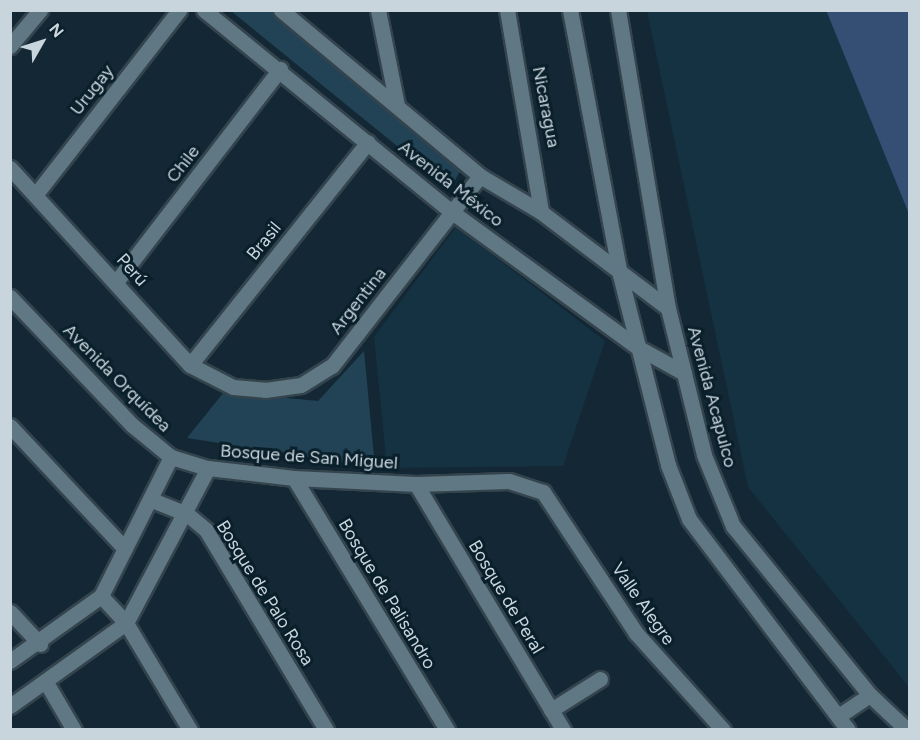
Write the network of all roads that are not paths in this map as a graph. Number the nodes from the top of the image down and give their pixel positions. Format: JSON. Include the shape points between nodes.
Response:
{"nodes":[{"id":1,"x":40,"y":10,"type":"edge"},
{"id":2,"x":179,"y":10,"type":"edge"},
{"id":3,"x":204,"y":10,"type":"edge"},
{"id":4,"x":281,"y":10,"type":"edge"},
{"id":5,"x":378,"y":10,"type":"edge"},
{"id":6,"x":507,"y":10,"type":"edge"},
{"id":7,"x":570,"y":10,"type":"edge"},
{"id":8,"x":618,"y":10,"type":"edge"},
{"id":9,"x":10,"y":46,"type":"edge"},
{"id":10,"x":280,"y":69,"type":"junction"},
{"id":11,"x":397,"y":105,"type":"junction"},
{"id":12,"x":368,"y":142,"type":"junction"},
{"id":13,"x":10,"y":168,"type":"edge"},
{"id":14,"x":480,"y":176,"type":"junction"},
{"id":15,"x":36,"y":194,"type":"junction"},
{"id":16,"x":453,"y":212,"type":"junction"},
{"id":17,"x":541,"y":212,"type":"junction"},
{"id":18,"x":620,"y":275,"type":"junction"},
{"id":19,"x":116,"y":282,"type":"junction"},
{"id":20,"x":10,"y":297,"type":"edge"},
{"id":21,"x":668,"y":308,"type":"junction"},
{"id":22,"x":637,"y":346,"type":"junction"},
{"id":23,"x":190,"y":365,"type":"junction"},
{"id":24,"x":684,"y":373,"type":"junction"},
{"id":25,"x":232,"y":387,"type":"joint"},
{"id":26,"x":10,"y":426,"type":"edge"},
{"id":27,"x":171,"y":457,"type":"junction"},
{"id":28,"x":208,"y":468,"type":"junction"},
{"id":29,"x":294,"y":478,"type":"junction"},
{"id":30,"x":416,"y":484,"type":"junction"},
{"id":31,"x":543,"y":492,"type":"joint"},
{"id":32,"x":152,"y":500,"type":"junction"},
{"id":33,"x":187,"y":514,"type":"junction"},
{"id":34,"x":125,"y":549,"type":"junction"},
{"id":35,"x":101,"y":596,"type":"junction"},
{"id":36,"x":10,"y":612,"type":"edge"},
{"id":37,"x":126,"y":623,"type":"junction"},
{"id":38,"x":40,"y":644,"type":"junction"},
{"id":39,"x":10,"y":661,"type":"edge"},
{"id":40,"x":600,"y":679,"type":"dead end"},
{"id":41,"x":47,"y":684,"type":"junction"},
{"id":42,"x":870,"y":695,"type":"junction"},
{"id":43,"x":10,"y":706,"type":"edge"},
{"id":44,"x":551,"y":710,"type":"junction"},
{"id":45,"x":840,"y":715,"type":"junction"},
{"id":46,"x":74,"y":729,"type":"edge"},
{"id":47,"x":190,"y":729,"type":"edge"},
{"id":48,"x":326,"y":729,"type":"edge"},
{"id":49,"x":447,"y":729,"type":"edge"},
{"id":50,"x":563,"y":729,"type":"edge"},
{"id":51,"x":723,"y":729,"type":"edge"},
{"id":52,"x":848,"y":729,"type":"edge"},
{"id":53,"x":907,"y":729,"type":"edge"}],
"edges":[{"from":1,"to":9,"type":"street"},
{"from":2,"to":15,"type":"street","name":"Urugay"},
{"from":3,"to":10,"type":"street","name":"Avenida México"},
{"from":4,"to":11,"type":"street","name":"Avenida México"},
{"from":5,"to":11,"type":"street"},
{"from":6,"to":17,"type":"street","name":"Nicaragua"},
{"from":7,"to":18,"type":"street"},
{"from":8,"to":21,"type":"street","name":"Avenida Acapulco"},
{"from":10,"to":12,"type":"street","name":"Avenida México"},
{"from":10,"to":19,"type":"street","name":"Chile"},
{"from":11,"to":14,"type":"street","name":"Avenida México"},
{"from":12,"to":16,"type":"street","name":"Avenida México"},
{"from":12,"to":23,"type":"street","name":"Brasil"},
{"from":13,"to":15,"type":"street","name":"Perú"},
{"from":14,"to":16,"type":"street","name":"Argentina"},
{"from":14,"to":17,"type":"street","name":"Avenida México"},
{"from":15,"to":19,"type":"street","name":"Perú"},
{"from":16,"to":22,"type":"street","name":"Avenida México"},
{"from":16,"to":25,"type":"street","name":"Argentina","via":[[318,378],[281,388]]},
{"from":17,"to":18,"type":"street","name":"Avenida México"},
{"from":18,"to":21,"type":"street","name":"Avenida México"},
{"from":18,"to":22,"type":"street"},
{"from":19,"to":23,"type":"street","name":"Perú"},
{"from":20,"to":27,"type":"street","name":"Avenida Orquídea","via":[[132,425]]},
{"from":21,"to":24,"type":"street","name":"Avenida Acapulco"},
{"from":22,"to":24,"type":"street","name":"Avenida México"},
{"from":22,"to":45,"type":"street","via":[[689,519]]},
{"from":23,"to":25,"type":"street","name":"Perú"},
{"from":24,"to":42,"type":"street","name":"Avenida Acapulco","via":[[704,455],[733,526]]},
{"from":26,"to":34,"type":"street"},
{"from":27,"to":28,"type":"street","name":"Avenida Orquídea"},
{"from":27,"to":32,"type":"street"},
{"from":28,"to":29,"type":"street","name":"Bosque de San Miguel"},
{"from":28,"to":33,"type":"street","name":"Bosque de San Miguel"},
{"from":29,"to":30,"type":"street","name":"Bosque de San Miguel"},
{"from":29,"to":49,"type":"street","name":"Bosque de Palisandro"},
{"from":30,"to":31,"type":"street","name":"Bosque de San Miguel","via":[[509,481]]},
{"from":30,"to":44,"type":"street","name":"Bosque de Peral"},
{"from":31,"to":51,"type":"street","name":"Valle Alegre","via":[[636,633]]},
{"from":32,"to":33,"type":"street","name":"Bosque de Palo Rosa"},
{"from":32,"to":34,"type":"street"},
{"from":33,"to":37,"type":"street","name":"Bosque de San Miguel"},
{"from":33,"to":48,"type":"street","name":"Bosque de Palo Rosa","via":[[206,530]]},
{"from":34,"to":35,"type":"street"},
{"from":35,"to":37,"type":"street"},
{"from":35,"to":38,"type":"street"},
{"from":36,"to":38,"type":"street"},
{"from":37,"to":41,"type":"street","name":"Bosque de San Miguel"},
{"from":37,"to":47,"type":"street"},
{"from":38,"to":39,"type":"street"},
{"from":40,"to":44,"type":"street"},
{"from":41,"to":43,"type":"street","name":"Bosque de San Miguel"},
{"from":41,"to":46,"type":"street"},
{"from":42,"to":45,"type":"street"},
{"from":42,"to":53,"type":"street","name":"Avenida Acapulco"},
{"from":44,"to":50,"type":"street","name":"Bosque de Peral"},
{"from":45,"to":52,"type":"street"}]}
